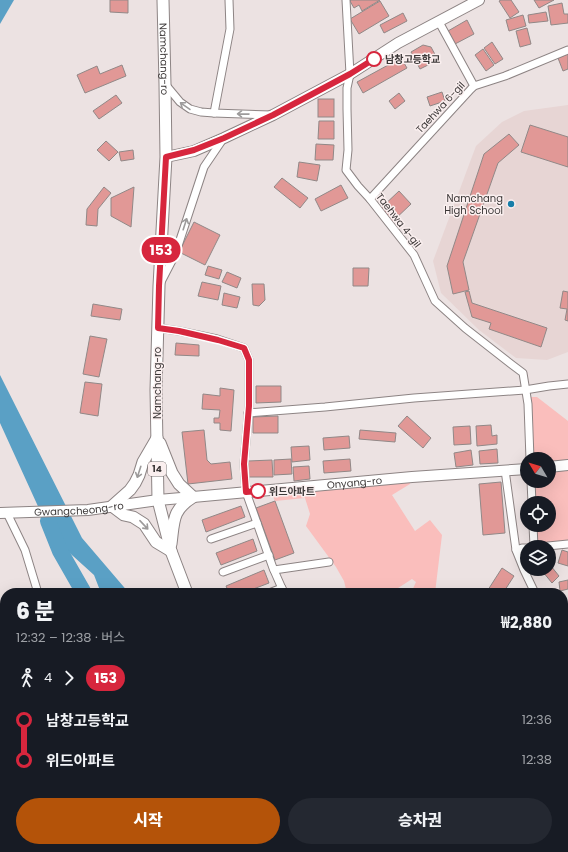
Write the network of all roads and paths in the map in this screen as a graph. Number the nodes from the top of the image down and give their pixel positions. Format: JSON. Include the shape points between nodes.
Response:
{"nodes":[{"id":1,"x":163,"y":0,"type":"edge"},
{"id":2,"x":229,"y":0,"type":"edge"},
{"id":3,"x":346,"y":0,"type":"edge"},
{"id":4,"x":479,"y":0,"type":"edge"},
{"id":5,"x":439,"y":22,"type":"junction"},
{"id":6,"x":568,"y":50,"type":"edge"},
{"id":7,"x":350,"y":74,"type":"junction"},
{"id":8,"x":165,"y":84,"type":"junction"},
{"id":9,"x":474,"y":86,"type":"junction"},
{"id":10,"x":214,"y":113,"type":"junction"},
{"id":11,"x":273,"y":115,"type":"junction"},
{"id":12,"x":224,"y":138,"type":"junction"},
{"id":13,"x":166,"y":157,"type":"junction"},
{"id":14,"x":370,"y":199,"type":"junction"},
{"id":15,"x":159,"y":286,"type":"junction"},
{"id":16,"x":158,"y":328,"type":"junction"},
{"id":17,"x":568,"y":384,"type":"edge"},
{"id":18,"x":526,"y":390,"type":"junction"},
{"id":19,"x":248,"y":413,"type":"junction"},
{"id":20,"x":158,"y":438,"type":"junction"},
{"id":21,"x":530,"y":452,"type":"edge"},
{"id":22,"x":568,"y":465,"type":"edge"},
{"id":23,"x":556,"y":466,"type":"edge"},
{"id":24,"x":520,"y":469,"type":"edge"},
{"id":25,"x":505,"y":470,"type":"junction"},
{"id":26,"x":246,"y":492,"type":"junction"},
{"id":27,"x":193,"y":496,"type":"junction"},
{"id":28,"x":158,"y":500,"type":"junction"},
{"id":29,"x":112,"y":506,"type":"junction"},
{"id":30,"x":8,"y":513,"type":"edge"},
{"id":31,"x":257,"y":523,"type":"junction"},
{"id":32,"x":211,"y":539,"type":"dead end"},
{"id":33,"x":568,"y":544,"type":"edge"},
{"id":34,"x":556,"y":545,"type":"edge"},
{"id":35,"x":520,"y":549,"type":"edge"},
{"id":36,"x":516,"y":550,"type":"junction"},
{"id":37,"x":170,"y":551,"type":"junction"},
{"id":38,"x":269,"y":555,"type":"junction"},
{"id":39,"x":329,"y":562,"type":"dead end"},
{"id":40,"x":274,"y":570,"type":"junction"},
{"id":41,"x":223,"y":572,"type":"dead end"},
{"id":42,"x":36,"y":588,"type":"edge"},
{"id":43,"x":185,"y":588,"type":"edge"},
{"id":44,"x":282,"y":588,"type":"edge"},
{"id":45,"x":533,"y":588,"type":"edge"}],
"edges":[{"from":1,"to":8,"type":"main road","name":"Namchang-ro","number":"14"},
{"from":2,"to":10,"type":"street","via":[[230,29]]},
{"from":3,"to":7,"type":"street","name":"Taehwa 4-gil"},
{"from":4,"to":5,"type":"main road"},
{"from":5,"to":7,"type":"main road","via":[[398,43]]},
{"from":5,"to":9,"type":"street"},
{"from":6,"to":9,"type":"street","name":"Taehwa 6-gil"},
{"from":7,"to":11,"type":"main road"},
{"from":7,"to":14,"type":"street","name":"Taehwa 4-gil","via":[[347,88],[346,170]]},
{"from":10,"to":8,"type":"street","one_way":true,"via":[[190,109],[180,102]]},
{"from":8,"to":13,"type":"main road","name":"Namchang-ro","number":"14"},
{"from":9,"to":14,"type":"street","name":"Taehwa 6-gil"},
{"from":11,"to":10,"type":"street","one_way":true},
{"from":11,"to":12,"type":"main road"},
{"from":12,"to":13,"type":"main road","via":[[194,150]]},
{"from":15,"to":12,"type":"street","one_way":true,"via":[[176,255],[204,167]]},
{"from":13,"to":15,"type":"main road","name":"Namchang-ro","number":"14"},
{"from":14,"to":18,"type":"street","name":"Taehwa 4-gil","via":[[414,255],[435,301],[465,328],[523,372]]},
{"from":15,"to":16,"type":"main road","name":"Namchang-ro","number":"14"},
{"from":16,"to":19,"type":"street","via":[[244,348],[249,360]]},
{"from":16,"to":20,"type":"main road","name":"Namchang-ro","number":"14"},
{"from":17,"to":18,"type":"street"},
{"from":18,"to":19,"type":"street"},
{"from":18,"to":21,"type":"street","name":"Taehwa 4-gil"},
{"from":19,"to":26,"type":"street","via":[[244,464]]},
{"from":20,"to":27,"type":"main road","via":[[172,473],[179,484]]},
{"from":20,"to":28,"type":"main road","name":"Namchang-ro","number":"14"},
{"from":20,"to":29,"type":"main road","one_way":true,"via":[[143,462],[135,483]]},
{"from":22,"to":23,"type":"main road"},
{"from":24,"to":25,"type":"main road","name":"Onyang-ro"},
{"from":25,"to":26,"type":"main road","name":"Onyang-ro"},
{"from":25,"to":36,"type":"street"},
{"from":26,"to":27,"type":"main road","name":"Onyang-ro"},
{"from":26,"to":31,"type":"street"},
{"from":27,"to":28,"type":"main road","name":"Onyang-ro"},
{"from":27,"to":37,"type":"main road","via":[[177,513]]},
{"from":28,"to":29,"type":"main road","name":"Gwangcheong-ro"},
{"from":28,"to":37,"type":"main road","name":"Namchang-ro","number":"14"},
{"from":29,"to":30,"type":"main road","name":"Gwangcheong-ro","via":[[88,510]]},
{"from":29,"to":37,"type":"main road","one_way":true,"via":[[144,524],[156,542]]},
{"from":30,"to":42,"type":"street","via":[[25,550]]},
{"from":31,"to":32,"type":"street"},
{"from":31,"to":38,"type":"street"},
{"from":33,"to":34,"type":"street"},
{"from":35,"to":36,"type":"street"},
{"from":36,"to":45,"type":"street"},
{"from":37,"to":43,"type":"main road","name":"Namchang-ro","number":"14"},
{"from":38,"to":40,"type":"street"},
{"from":38,"to":41,"type":"street"},
{"from":39,"to":40,"type":"street"},
{"from":40,"to":44,"type":"street"}]}
